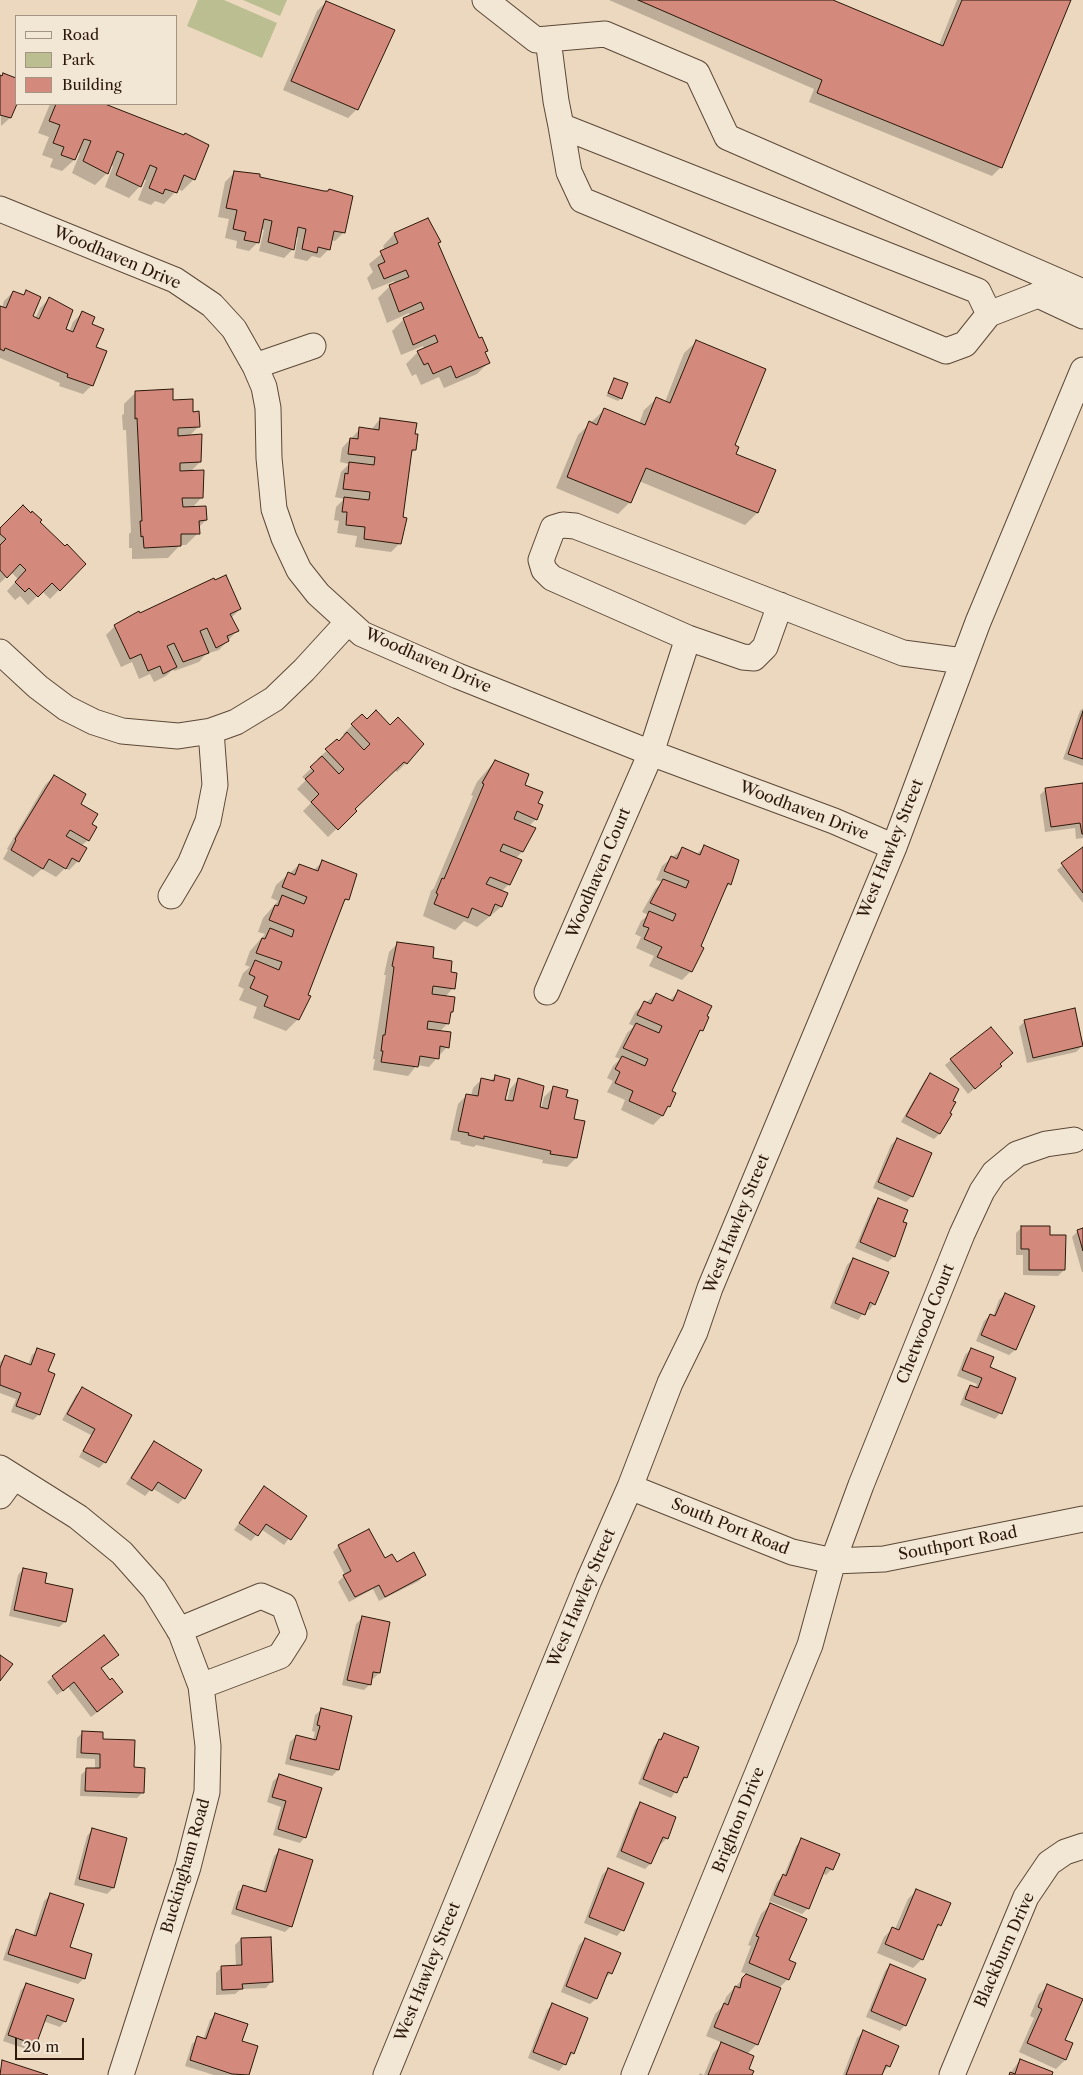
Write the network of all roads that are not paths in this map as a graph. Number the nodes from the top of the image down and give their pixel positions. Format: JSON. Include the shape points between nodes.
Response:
{"nodes":[{"id":1,"x":486,"y":0,"type":"edge"},
{"id":2,"x":548,"y":39,"type":"junction"},
{"id":3,"x":560,"y":126,"type":"junction"},
{"id":4,"x":0,"y":209,"type":"edge"},
{"id":5,"x":1083,"y":292,"type":"edge"},
{"id":6,"x":989,"y":314,"type":"junction"},
{"id":7,"x":1083,"y":316,"type":"edge"},
{"id":8,"x":313,"y":346,"type":"dead end"},
{"id":9,"x":255,"y":366,"type":"junction"},
{"id":10,"x":1083,"y":370,"type":"edge"},
{"id":11,"x":780,"y":605,"type":"junction"},
{"id":12,"x":348,"y":622,"type":"junction"},
{"id":13,"x":688,"y":638,"type":"junction"},
{"id":14,"x":0,"y":652,"type":"edge"},
{"id":15,"x":963,"y":661,"type":"junction"},
{"id":16,"x":211,"y":731,"type":"junction"},
{"id":17,"x":651,"y":753,"type":"junction"},
{"id":18,"x":894,"y":847,"type":"junction"},
{"id":19,"x":171,"y":896,"type":"dead end"},
{"id":20,"x":547,"y":992,"type":"dead end"},
{"id":21,"x":1074,"y":1140,"type":"dead end"},
{"id":22,"x":5,"y":1480,"type":"edge"},
{"id":23,"x":630,"y":1487,"type":"junction"},
{"id":24,"x":1083,"y":1519,"type":"edge"},
{"id":25,"x":833,"y":1561,"type":"junction"},
{"id":26,"x":179,"y":1630,"type":"junction"},
{"id":27,"x":201,"y":1686,"type":"junction"},
{"id":28,"x":1083,"y":1846,"type":"edge"},
{"id":29,"x":121,"y":2075,"type":"edge"},
{"id":30,"x":386,"y":2075,"type":"edge"},
{"id":31,"x":634,"y":2075,"type":"edge"},
{"id":32,"x":952,"y":2075,"type":"edge"}],
"edges":[{"from":1,"to":2,"type":"street","via":[[536,40]]},
{"from":2,"to":3,"type":"street"},
{"from":2,"to":5,"type":"street","via":[[605,34],[697,73],[727,137]]},
{"from":3,"to":6,"type":"street","via":[[978,291]]},
{"from":3,"to":6,"type":"street","via":[[569,172],[582,200],[946,350],[965,344]]},
{"from":4,"to":9,"type":"street","name":"Woodhaven Drive","via":[[175,280],[216,310],[234,329]]},
{"from":6,"to":7,"type":"street","via":[[1038,295]]},
{"from":8,"to":9,"type":"street"},
{"from":9,"to":12,"type":"street","name":"Woodhaven Drive","via":[[268,408],[274,509],[284,538],[299,570],[318,594]]},
{"from":10,"to":15,"type":"street","name":"West Hawley Street"},
{"from":11,"to":13,"type":"street","via":[[765,647],[754,658]]},
{"from":11,"to":13,"type":"street","via":[[575,526],[552,528],[541,560],[544,570],[552,578]]},
{"from":11,"to":15,"type":"street","via":[[903,653]]},
{"from":12,"to":16,"type":"street","via":[[274,699],[236,722]]},
{"from":12,"to":17,"type":"street","name":"Woodhaven Drive","via":[[362,634],[458,676]]},
{"from":13,"to":17,"type":"street","name":"Woodhaven Court"},
{"from":14,"to":16,"type":"street","via":[[66,708],[94,722],[122,731],[178,736]]},
{"from":15,"to":18,"type":"street","name":"West Hawley Street"},
{"from":16,"to":19,"type":"street","via":[[215,785],[208,821],[190,864]]},
{"from":17,"to":18,"type":"street","name":"Woodhaven Drive","via":[[834,821]]},
{"from":17,"to":20,"type":"street","name":"Woodhaven Court"},
{"from":18,"to":23,"type":"street","name":"West Hawley Street","via":[[714,1279],[695,1332],[670,1383]]},
{"from":21,"to":25,"type":"street","name":"Chetwood Court","via":[[1046,1144],[1017,1154],[994,1173],[982,1191],[915,1350]]},
{"from":22,"to":26,"type":"street","name":"Buckingham Road","via":[[78,1517],[122,1553],[154,1589]]},
{"from":23,"to":25,"type":"street","name":"South Port Road","via":[[792,1552]]},
{"from":23,"to":30,"type":"street","name":"West Hawley Street"},
{"from":24,"to":25,"type":"street","name":"Southport Road","via":[[884,1559]]},
{"from":25,"to":31,"type":"street","name":"Brighton Drive","via":[[810,1645]]},
{"from":26,"to":27,"type":"street","name":"Buckingham Road"},
{"from":26,"to":27,"type":"street","via":[[261,1596],[284,1606],[294,1634],[280,1656]]},
{"from":27,"to":29,"type":"street","name":"Buckingham Road","via":[[208,1746],[207,1792],[188,1867]]},
{"from":28,"to":32,"type":"street","name":"Blackburn Drive","via":[[1064,1852],[1049,1863],[1026,1897]]}]}
